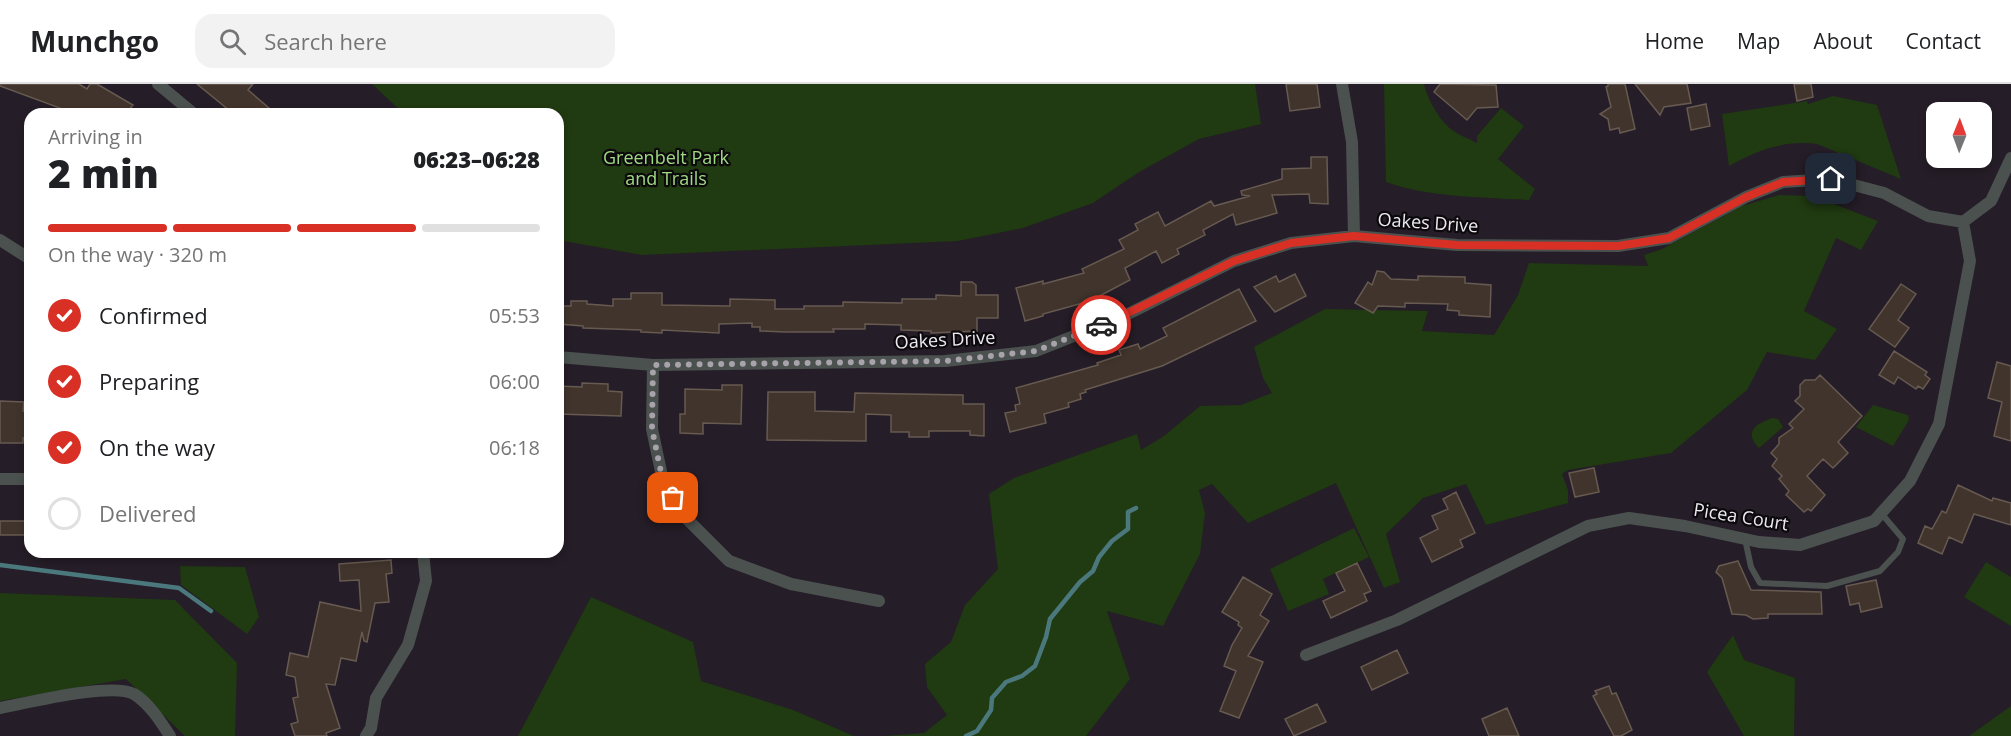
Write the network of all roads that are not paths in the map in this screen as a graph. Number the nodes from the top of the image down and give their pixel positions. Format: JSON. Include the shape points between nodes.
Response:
{"nodes":[{"id":1,"x":159,"y":84,"type":"edge"},
{"id":2,"x":1342,"y":84,"type":"edge"},
{"id":3,"x":187,"y":108,"type":"edge"},
{"id":4,"x":2011,"y":158,"type":"edge"},
{"id":5,"x":1963,"y":222,"type":"junction"},
{"id":6,"x":1354,"y":236,"type":"junction"},
{"id":7,"x":0,"y":240,"type":"edge"},
{"id":8,"x":24,"y":255,"type":"edge"},
{"id":9,"x":564,"y":358,"type":"edge"},
{"id":10,"x":653,"y":365,"type":"junction"},
{"id":11,"x":0,"y":479,"type":"edge"},
{"id":12,"x":24,"y":479,"type":"edge"},
{"id":13,"x":1881,"y":513,"type":"junction"},
{"id":14,"x":1745,"y":539,"type":"junction"},
{"id":15,"x":424,"y":558,"type":"edge"},
{"id":16,"x":879,"y":601,"type":"dead end"},
{"id":17,"x":1306,"y":656,"type":"dead end"},
{"id":18,"x":0,"y":708,"type":"edge"},
{"id":19,"x":171,"y":736,"type":"edge"},
{"id":20,"x":366,"y":736,"type":"edge"}],
"edges":[{"from":1,"to":3,"type":"street"},
{"from":2,"to":6,"type":"street","via":[[1352,142]]},
{"from":4,"to":5,"type":"street","via":[[1991,201]]},
{"from":5,"to":6,"type":"street","name":"Oakes Drive","via":[[1928,216],[1884,193],[1831,179],[1783,182],[1669,238],[1618,246],[1457,245]]},
{"from":5,"to":13,"type":"street","name":"Picea Court","via":[[1970,261],[1938,424],[1910,481]]},
{"from":6,"to":10,"type":"street","name":"Oakes Drive","via":[[1291,243],[1234,261],[1124,315],[1036,351],[945,361]]},
{"from":7,"to":8,"type":"street"},
{"from":9,"to":10,"type":"street","name":"Oakes Drive"},
{"from":10,"to":16,"type":"street","via":[[652,429],[663,482],[683,515],[729,561],[791,584]]},
{"from":11,"to":12,"type":"street"},
{"from":13,"to":14,"type":"street","name":"Picea Court","via":[[1874,521],[1800,545]]},
{"from":13,"to":14,"type":"lane","via":[[1903,539],[1898,552],[1880,571],[1827,586],[1760,583],[1751,567]]},
{"from":14,"to":17,"type":"street","name":"Picea Court","via":[[1629,518],[1588,526],[1397,620]]},
{"from":15,"to":20,"type":"street","via":[[426,581],[408,645],[376,698]]},
{"from":18,"to":19,"type":"street","via":[[67,695],[121,690],[145,702]]}]}
